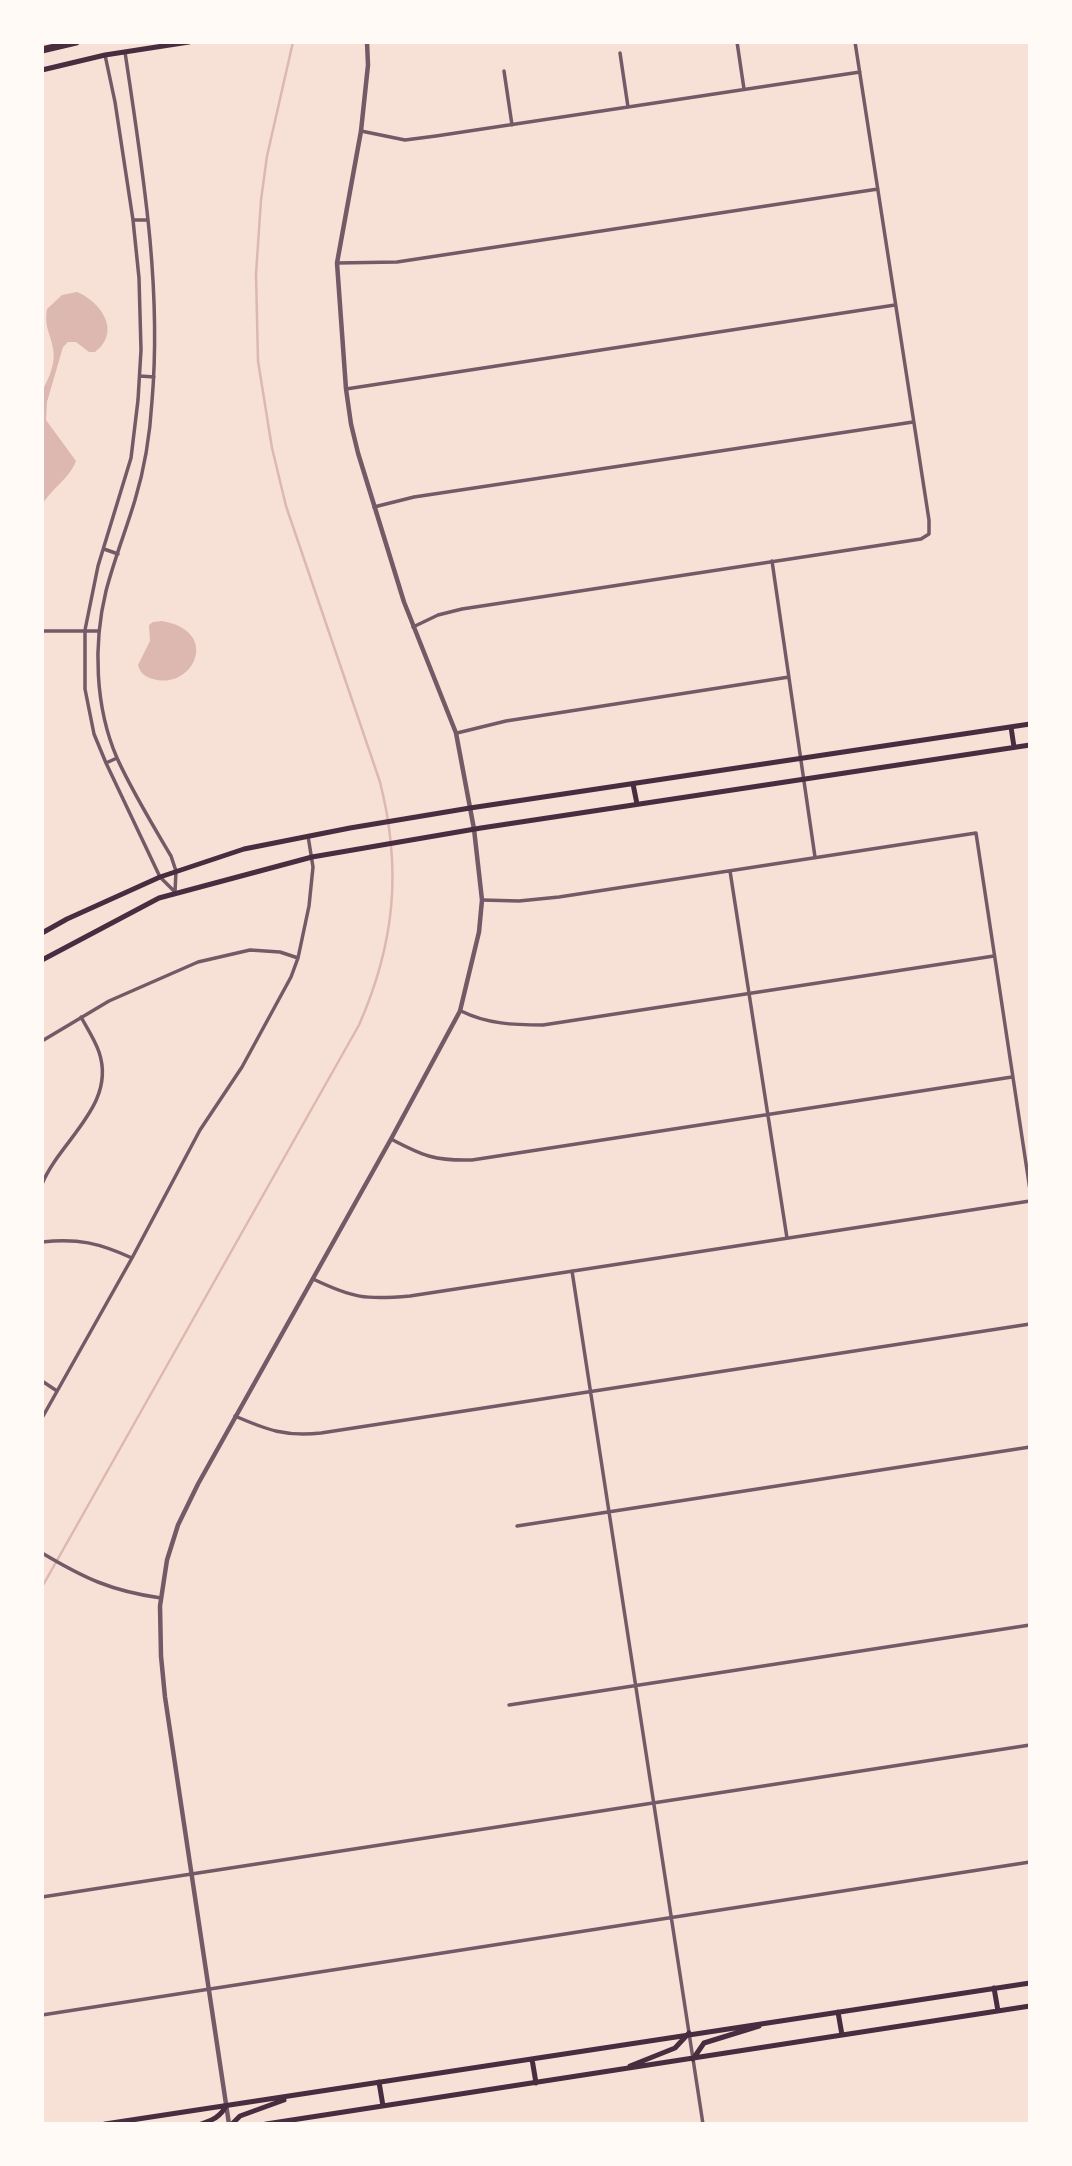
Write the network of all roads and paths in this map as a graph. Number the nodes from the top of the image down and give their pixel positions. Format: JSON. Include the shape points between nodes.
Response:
{"nodes":[{"id":1,"x":76,"y":42,"type":"edge"},
{"id":2,"x":189,"y":42,"type":"edge"},
{"id":3,"x":367,"y":42,"type":"edge"},
{"id":4,"x":737,"y":42,"type":"edge"},
{"id":5,"x":855,"y":42,"type":"edge"},
{"id":6,"x":42,"y":50,"type":"edge"},
{"id":7,"x":125,"y":52,"type":"junction"},
{"id":8,"x":620,"y":53,"type":"dead end"},
{"id":9,"x":105,"y":55,"type":"junction"},
{"id":10,"x":42,"y":70,"type":"edge"},
{"id":11,"x":504,"y":71,"type":"dead end"},
{"id":12,"x":860,"y":72,"type":"junction"},
{"id":13,"x":744,"y":89,"type":"junction"},
{"id":14,"x":628,"y":107,"type":"junction"},
{"id":15,"x":512,"y":125,"type":"junction"},
{"id":16,"x":361,"y":131,"type":"junction"},
{"id":17,"x":878,"y":189,"type":"junction"},
{"id":18,"x":133,"y":220,"type":"junction"},
{"id":19,"x":148,"y":220,"type":"junction"},
{"id":20,"x":337,"y":263,"type":"junction"},
{"id":21,"x":895,"y":305,"type":"junction"},
{"id":22,"x":140,"y":376,"type":"junction"},
{"id":23,"x":154,"y":377,"type":"junction"},
{"id":24,"x":346,"y":389,"type":"junction"},
{"id":25,"x":913,"y":422,"type":"junction"},
{"id":26,"x":374,"y":507,"type":"junction"},
{"id":27,"x":104,"y":550,"type":"junction"},
{"id":28,"x":118,"y":554,"type":"junction"},
{"id":29,"x":772,"y":561,"type":"junction"},
{"id":30,"x":413,"y":627,"type":"junction"},
{"id":31,"x":85,"y":630,"type":"junction"},
{"id":32,"x":42,"y":631,"type":"edge"},
{"id":33,"x":100,"y":631,"type":"junction"},
{"id":34,"x":789,"y":677,"type":"junction"},
{"id":35,"x":1030,"y":724,"type":"edge"},
{"id":36,"x":1011,"y":727,"type":"junction"},
{"id":37,"x":456,"y":733,"type":"junction"},
{"id":38,"x":1030,"y":745,"type":"edge"},
{"id":39,"x":1014,"y":747,"type":"junction"},
{"id":40,"x":117,"y":758,"type":"junction"},
{"id":41,"x":802,"y":759,"type":"junction"},
{"id":42,"x":106,"y":764,"type":"junction"},
{"id":43,"x":804,"y":778,"type":"junction"},
{"id":44,"x":633,"y":784,"type":"junction"},
{"id":45,"x":637,"y":804,"type":"junction"},
{"id":46,"x":470,"y":808,"type":"junction"},
{"id":47,"x":474,"y":829,"type":"junction"},
{"id":48,"x":308,"y":836,"type":"junction"},
{"id":49,"x":312,"y":857,"type":"junction"},
{"id":50,"x":816,"y":857,"type":"junction"},
{"id":51,"x":176,"y":871,"type":"junction"},
{"id":52,"x":730,"y":871,"type":"junction"},
{"id":53,"x":160,"y":877,"type":"junction"},
{"id":54,"x":175,"y":892,"type":"junction"},
{"id":55,"x":482,"y":900,"type":"junction"},
{"id":56,"x":42,"y":933,"type":"edge"},
{"id":57,"x":994,"y":956,"type":"junction"},
{"id":58,"x":298,"y":958,"type":"junction"},
{"id":59,"x":42,"y":960,"type":"edge"},
{"id":60,"x":749,"y":992,"type":"junction"},
{"id":61,"x":460,"y":1011,"type":"junction"},
{"id":62,"x":81,"y":1017,"type":"junction"},
{"id":63,"x":42,"y":1041,"type":"edge"},
{"id":64,"x":1012,"y":1077,"type":"junction"},
{"id":65,"x":768,"y":1115,"type":"junction"},
{"id":66,"x":391,"y":1139,"type":"junction"},
{"id":67,"x":42,"y":1184,"type":"edge"},
{"id":68,"x":1030,"y":1190,"type":"edge"},
{"id":69,"x":1030,"y":1201,"type":"edge"},
{"id":70,"x":788,"y":1238,"type":"junction"},
{"id":71,"x":42,"y":1242,"type":"edge"},
{"id":72,"x":132,"y":1258,"type":"junction"},
{"id":73,"x":572,"y":1271,"type":"junction"},
{"id":74,"x":313,"y":1279,"type":"junction"},
{"id":75,"x":1030,"y":1324,"type":"edge"},
{"id":76,"x":42,"y":1381,"type":"edge"},
{"id":77,"x":57,"y":1391,"type":"junction"},
{"id":78,"x":590,"y":1392,"type":"junction"},
{"id":79,"x":236,"y":1416,"type":"junction"},
{"id":80,"x":42,"y":1418,"type":"edge"},
{"id":81,"x":1030,"y":1447,"type":"edge"},
{"id":82,"x":609,"y":1511,"type":"junction"},
{"id":83,"x":517,"y":1526,"type":"dead end"},
{"id":84,"x":43,"y":1553,"type":"edge"},
{"id":85,"x":161,"y":1598,"type":"junction"},
{"id":86,"x":1030,"y":1625,"type":"edge"},
{"id":87,"x":636,"y":1685,"type":"junction"},
{"id":88,"x":509,"y":1705,"type":"dead end"},
{"id":89,"x":1030,"y":1745,"type":"edge"},
{"id":90,"x":654,"y":1802,"type":"junction"},
{"id":91,"x":1030,"y":1862,"type":"edge"},
{"id":92,"x":190,"y":1874,"type":"junction"},
{"id":93,"x":42,"y":1897,"type":"edge"},
{"id":94,"x":671,"y":1918,"type":"junction"},
{"id":95,"x":1030,"y":1983,"type":"edge"},
{"id":96,"x":994,"y":1988,"type":"junction"},
{"id":97,"x":208,"y":1989,"type":"junction"},
{"id":98,"x":1030,"y":2006,"type":"edge"},
{"id":99,"x":998,"y":2011,"type":"junction"},
{"id":100,"x":838,"y":2012,"type":"junction"},
{"id":101,"x":42,"y":2015,"type":"edge"},
{"id":102,"x":775,"y":2021,"type":"junction"},
{"id":103,"x":689,"y":2034,"type":"junction"},
{"id":104,"x":842,"y":2035,"type":"junction"},
{"id":105,"x":532,"y":2059,"type":"junction"},
{"id":106,"x":693,"y":2059,"type":"junction"},
{"id":107,"x":617,"y":2070,"type":"junction"},
{"id":108,"x":379,"y":2082,"type":"junction"},
{"id":109,"x":536,"y":2083,"type":"junction"},
{"id":110,"x":297,"y":2095,"type":"junction"},
{"id":111,"x":226,"y":2106,"type":"junction"},
{"id":112,"x":383,"y":2106,"type":"junction"},
{"id":113,"x":106,"y":2124,"type":"edge"},
{"id":114,"x":201,"y":2124,"type":"edge"},
{"id":115,"x":230,"y":2124,"type":"edge"},
{"id":116,"x":266,"y":2124,"type":"edge"},
{"id":117,"x":703,"y":2124,"type":"edge"}],
"edges":[{"from":1,"to":6,"type":"highway"},
{"from":2,"to":7,"type":"main road"},
{"from":3,"to":16,"type":"street"},
{"from":4,"to":13,"type":"street"},
{"from":5,"to":12,"type":"street"},
{"from":7,"to":9,"type":"main road"},
{"from":7,"to":19,"type":"street"},
{"from":8,"to":14,"type":"street"},
{"from":9,"to":10,"type":"main road"},
{"from":9,"to":18,"type":"street"},
{"from":11,"to":15,"type":"street"},
{"from":12,"to":13,"type":"street"},
{"from":12,"to":17,"type":"street"},
{"from":13,"to":14,"type":"street"},
{"from":14,"to":15,"type":"street"},
{"from":15,"to":16,"type":"street","via":[[405,140]]},
{"from":16,"to":20,"type":"street"},
{"from":17,"to":20,"type":"street","via":[[397,262]]},
{"from":17,"to":21,"type":"street"},
{"from":18,"to":19,"type":"street"},
{"from":18,"to":22,"type":"street"},
{"from":19,"to":23,"type":"street"},
{"from":20,"to":24,"type":"street"},
{"from":21,"to":24,"type":"street"},
{"from":21,"to":25,"type":"street"},
{"from":22,"to":23,"type":"street"},
{"from":22,"to":27,"type":"street","via":[[131,458]]},
{"from":23,"to":28,"type":"street","via":[[149,441]]},
{"from":24,"to":26,"type":"street"},
{"from":25,"to":26,"type":"street","via":[[414,497]]},
{"from":25,"to":29,"type":"street","via":[[929,534],[921,539]]},
{"from":26,"to":30,"type":"street"},
{"from":27,"to":28,"type":"street"},
{"from":27,"to":31,"type":"street"},
{"from":28,"to":33,"type":"street"},
{"from":29,"to":30,"type":"street","via":[[462,609]]},
{"from":29,"to":34,"type":"street"},
{"from":30,"to":37,"type":"street"},
{"from":31,"to":32,"type":"street"},
{"from":31,"to":33,"type":"street"},
{"from":31,"to":42,"type":"street","via":[[85,689]]},
{"from":33,"to":40,"type":"street","via":[[100,693]]},
{"from":34,"to":37,"type":"street","via":[[506,721]]},
{"from":34,"to":41,"type":"street"},
{"from":35,"to":36,"type":"main road"},
{"from":36,"to":39,"type":"main road"},
{"from":36,"to":41,"type":"main road"},
{"from":37,"to":46,"type":"street"},
{"from":38,"to":39,"type":"main road"},
{"from":39,"to":43,"type":"main road"},
{"from":40,"to":42,"type":"street"},
{"from":40,"to":51,"type":"street"},
{"from":41,"to":43,"type":"street"},
{"from":41,"to":44,"type":"main road"},
{"from":42,"to":53,"type":"street"},
{"from":43,"to":45,"type":"main road"},
{"from":43,"to":50,"type":"street"},
{"from":44,"to":45,"type":"main road"},
{"from":44,"to":46,"type":"main road"},
{"from":45,"to":47,"type":"main road"},
{"from":46,"to":47,"type":"street"},
{"from":46,"to":48,"type":"main road"},
{"from":47,"to":49,"type":"main road"},
{"from":47,"to":55,"type":"street"},
{"from":48,"to":49,"type":"street"},
{"from":48,"to":51,"type":"main road","via":[[244,849]]},
{"from":49,"to":54,"type":"main road"},
{"from":49,"to":58,"type":"street","via":[[309,906]]},
{"from":50,"to":52,"type":"street"},
{"from":50,"to":57,"type":"street","via":[[976,833]]},
{"from":51,"to":53,"type":"main road"},
{"from":51,"to":54,"type":"street"},
{"from":52,"to":55,"type":"street","via":[[559,897]]},
{"from":52,"to":60,"type":"street"},
{"from":53,"to":54,"type":"street"},
{"from":53,"to":56,"type":"main road"},
{"from":54,"to":59,"type":"main road"},
{"from":55,"to":61,"type":"street","via":[[472,970]]},
{"from":57,"to":60,"type":"street"},
{"from":57,"to":64,"type":"street"},
{"from":58,"to":62,"type":"street","via":[[264,950],[218,956],[140,986]]},
{"from":58,"to":72,"type":"street","via":[[272,1014],[201,1130]]},
{"from":60,"to":61,"type":"street","via":[[543,1025],[512,1025]]},
{"from":60,"to":65,"type":"street"},
{"from":61,"to":66,"type":"street"},
{"from":62,"to":63,"type":"street"},
{"from":62,"to":67,"type":"street","via":[[99,1052],[98,1096]]},
{"from":64,"to":65,"type":"street"},
{"from":64,"to":68,"type":"street"},
{"from":65,"to":66,"type":"street","via":[[472,1160],[423,1156]]},
{"from":65,"to":70,"type":"street"},
{"from":66,"to":74,"type":"street"},
{"from":69,"to":70,"type":"street"},
{"from":70,"to":73,"type":"street"},
{"from":71,"to":72,"type":"street","via":[[95,1243]]},
{"from":72,"to":77,"type":"street"},
{"from":73,"to":74,"type":"street","via":[[381,1298],[353,1296]]},
{"from":73,"to":78,"type":"street"},
{"from":74,"to":79,"type":"street"},
{"from":75,"to":78,"type":"street"},
{"from":76,"to":77,"type":"street"},
{"from":77,"to":80,"type":"street"},
{"from":78,"to":79,"type":"street","via":[[298,1436]]},
{"from":78,"to":82,"type":"street"},
{"from":79,"to":85,"type":"street","via":[[178,1525]]},
{"from":81,"to":82,"type":"street"},
{"from":82,"to":83,"type":"street"},
{"from":82,"to":87,"type":"street"},
{"from":84,"to":85,"type":"street","via":[[100,1585]]},
{"from":85,"to":92,"type":"street","via":[[165,1697]]},
{"from":86,"to":87,"type":"street"},
{"from":87,"to":88,"type":"street"},
{"from":87,"to":90,"type":"street"},
{"from":89,"to":90,"type":"street"},
{"from":90,"to":92,"type":"street"},
{"from":90,"to":94,"type":"street"},
{"from":91,"to":94,"type":"street"},
{"from":92,"to":93,"type":"street"},
{"from":92,"to":97,"type":"street"},
{"from":94,"to":97,"type":"street"},
{"from":94,"to":103,"type":"street"},
{"from":95,"to":96,"type":"main road"},
{"from":96,"to":99,"type":"main road"},
{"from":96,"to":100,"type":"main road"},
{"from":97,"to":101,"type":"street"},
{"from":97,"to":111,"type":"street"},
{"from":98,"to":99,"type":"main road"},
{"from":99,"to":104,"type":"main road"},
{"from":100,"to":102,"type":"main road"},
{"from":100,"to":104,"type":"main road"},
{"from":102,"to":103,"type":"main road"},
{"from":102,"to":106,"type":"main road","via":[[704,2043]]},
{"from":103,"to":105,"type":"main road"},
{"from":103,"to":106,"type":"street"},
{"from":103,"to":107,"type":"main road","via":[[675,2048]]},
{"from":104,"to":106,"type":"main road"},
{"from":105,"to":108,"type":"main road"},
{"from":105,"to":109,"type":"main road"},
{"from":106,"to":107,"type":"main road"},
{"from":106,"to":117,"type":"street"},
{"from":107,"to":109,"type":"main road"},
{"from":108,"to":110,"type":"main road"},
{"from":108,"to":112,"type":"main road"},
{"from":109,"to":112,"type":"main road"},
{"from":110,"to":111,"type":"main road"},
{"from":110,"to":115,"type":"main road"},
{"from":111,"to":113,"type":"main road"},
{"from":111,"to":114,"type":"main road","via":[[214,2120]]},
{"from":111,"to":115,"type":"street"},
{"from":112,"to":116,"type":"main road"}]}
